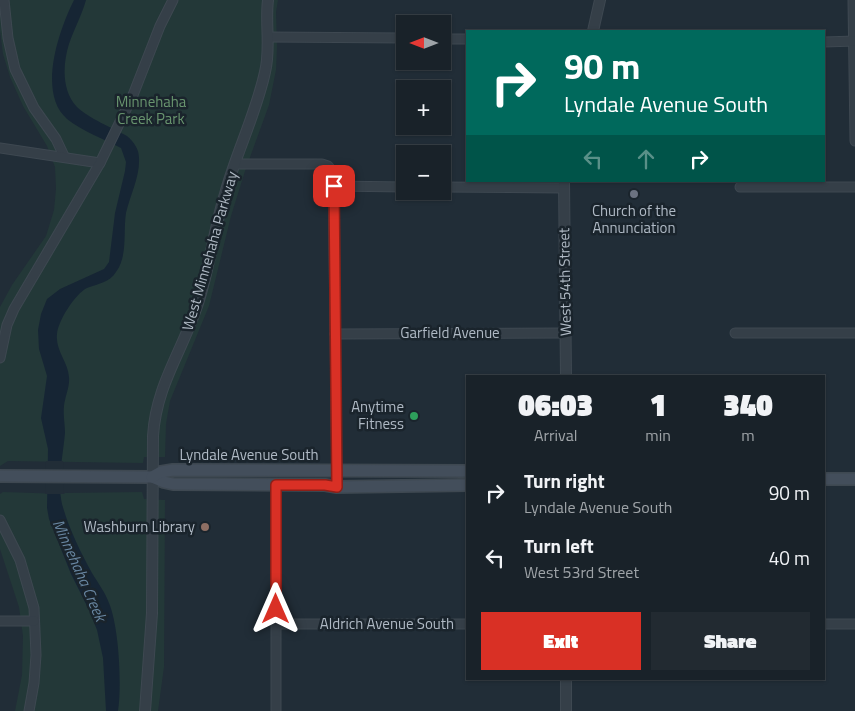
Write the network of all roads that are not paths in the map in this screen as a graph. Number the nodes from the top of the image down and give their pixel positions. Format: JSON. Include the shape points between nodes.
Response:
{"nodes":[{"id":1,"x":4,"y":0,"type":"edge"},
{"id":2,"x":173,"y":0,"type":"edge"},
{"id":3,"x":268,"y":0,"type":"edge"},
{"id":4,"x":600,"y":0,"type":"edge"},
{"id":5,"x":853,"y":0,"type":"edge"},
{"id":6,"x":593,"y":30,"type":"edge"},
{"id":7,"x":268,"y":37,"type":"junction"},
{"id":8,"x":396,"y":38,"type":"edge"},
{"id":9,"x":451,"y":39,"type":"edge"},
{"id":10,"x":466,"y":39,"type":"edge"},
{"id":11,"x":854,"y":41,"type":"edge"},
{"id":12,"x":825,"y":42,"type":"edge"},
{"id":13,"x":855,"y":141,"type":"edge"},
{"id":14,"x":0,"y":148,"type":"edge"},
{"id":15,"x":64,"y":156,"type":"junction"},
{"id":16,"x":100,"y":163,"type":"junction"},
{"id":17,"x":235,"y":164,"type":"junction"},
{"id":18,"x":564,"y":185,"type":"edge"},
{"id":19,"x":334,"y":186,"type":"junction"},
{"id":20,"x":396,"y":186,"type":"edge"},
{"id":21,"x":451,"y":187,"type":"edge"},
{"id":22,"x":740,"y":187,"type":"dead end"},
{"id":23,"x":855,"y":187,"type":"edge"},
{"id":24,"x":4,"y":324,"type":"edge"},
{"id":25,"x":565,"y":333,"type":"junction"},
{"id":26,"x":735,"y":333,"type":"dead end"},
{"id":27,"x":855,"y":333,"type":"edge"},
{"id":28,"x":335,"y":334,"type":"junction"},
{"id":29,"x":0,"y":358,"type":"edge"},
{"id":30,"x":566,"y":375,"type":"edge"},
{"id":31,"x":337,"y":470,"type":"junction"},
{"id":32,"x":466,"y":471,"type":"edge"},
{"id":33,"x":0,"y":476,"type":"edge"},
{"id":34,"x":152,"y":477,"type":"junction"},
{"id":35,"x":825,"y":479,"type":"edge"},
{"id":36,"x":855,"y":479,"type":"edge"},
{"id":37,"x":276,"y":485,"type":"junction"},
{"id":38,"x":466,"y":485,"type":"edge"},
{"id":39,"x":337,"y":487,"type":"junction"},
{"id":40,"x":0,"y":520,"type":"edge"},
{"id":41,"x":34,"y":621,"type":"junction"},
{"id":42,"x":0,"y":622,"type":"edge"},
{"id":43,"x":276,"y":624,"type":"junction"},
{"id":44,"x":466,"y":624,"type":"edge"},
{"id":45,"x":825,"y":624,"type":"edge"},
{"id":46,"x":855,"y":624,"type":"edge"},
{"id":47,"x":566,"y":680,"type":"edge"},
{"id":48,"x":29,"y":711,"type":"edge"},
{"id":49,"x":145,"y":711,"type":"edge"},
{"id":50,"x":276,"y":711,"type":"edge"},
{"id":51,"x":566,"y":711,"type":"edge"}],
"edges":[{"from":1,"to":15,"type":"street","via":[[15,69],[34,108]]},
{"from":2,"to":16,"type":"street"},
{"from":3,"to":7,"type":"street","name":"West Minnehaha Parkway"},
{"from":4,"to":6,"type":"street"},
{"from":5,"to":11,"type":"street"},
{"from":7,"to":8,"type":"street"},
{"from":7,"to":17,"type":"street","name":"West Minnehaha Parkway","via":[[266,70]]},
{"from":9,"to":10,"type":"street"},
{"from":11,"to":12,"type":"street"},
{"from":11,"to":13,"type":"street"},
{"from":14,"to":15,"type":"street"},
{"from":15,"to":16,"type":"street"},
{"from":16,"to":24,"type":"street"},
{"from":17,"to":19,"type":"street","via":[[324,164],[334,172]]},
{"from":17,"to":34,"type":"street","name":"West Minnehaha Parkway","via":[[224,194],[208,270],[194,315],[159,397],[154,422]]},
{"from":18,"to":21,"type":"street"},
{"from":18,"to":25,"type":"street","name":"West 54th Street"},
{"from":19,"to":20,"type":"street"},
{"from":19,"to":28,"type":"street"},
{"from":22,"to":23,"type":"street"},
{"from":24,"to":29,"type":"street"},
{"from":25,"to":28,"type":"street","name":"Garfield Avenue"},
{"from":25,"to":30,"type":"street","name":"West 54th Street"},
{"from":26,"to":27,"type":"street"},
{"from":28,"to":31,"type":"street"},
{"from":31,"to":32,"type":"main road","name":"Lyndale Avenue South"},
{"from":31,"to":34,"type":"main road","name":"Lyndale Avenue South","via":[[173,470]]},
{"from":31,"to":39,"type":"street"},
{"from":33,"to":34,"type":"main road","name":"Lyndale Avenue South"},
{"from":34,"to":37,"type":"main road","name":"Lyndale Avenue South","via":[[173,484]]},
{"from":34,"to":49,"type":"street","name":"West Minnehaha Parkway","via":[[152,613]]},
{"from":35,"to":36,"type":"main road"},
{"from":37,"to":39,"type":"main road","name":"Lyndale Avenue South"},
{"from":37,"to":43,"type":"street"},
{"from":38,"to":39,"type":"main road","name":"Lyndale Avenue South"},
{"from":40,"to":41,"type":"street","via":[[20,560],[34,608]]},
{"from":41,"to":42,"type":"street"},
{"from":41,"to":48,"type":"street","via":[[35,674]]},
{"from":43,"to":44,"type":"street","name":"Aldrich Avenue South"},
{"from":43,"to":50,"type":"street"},
{"from":45,"to":46,"type":"street"},
{"from":47,"to":51,"type":"street"}]}
